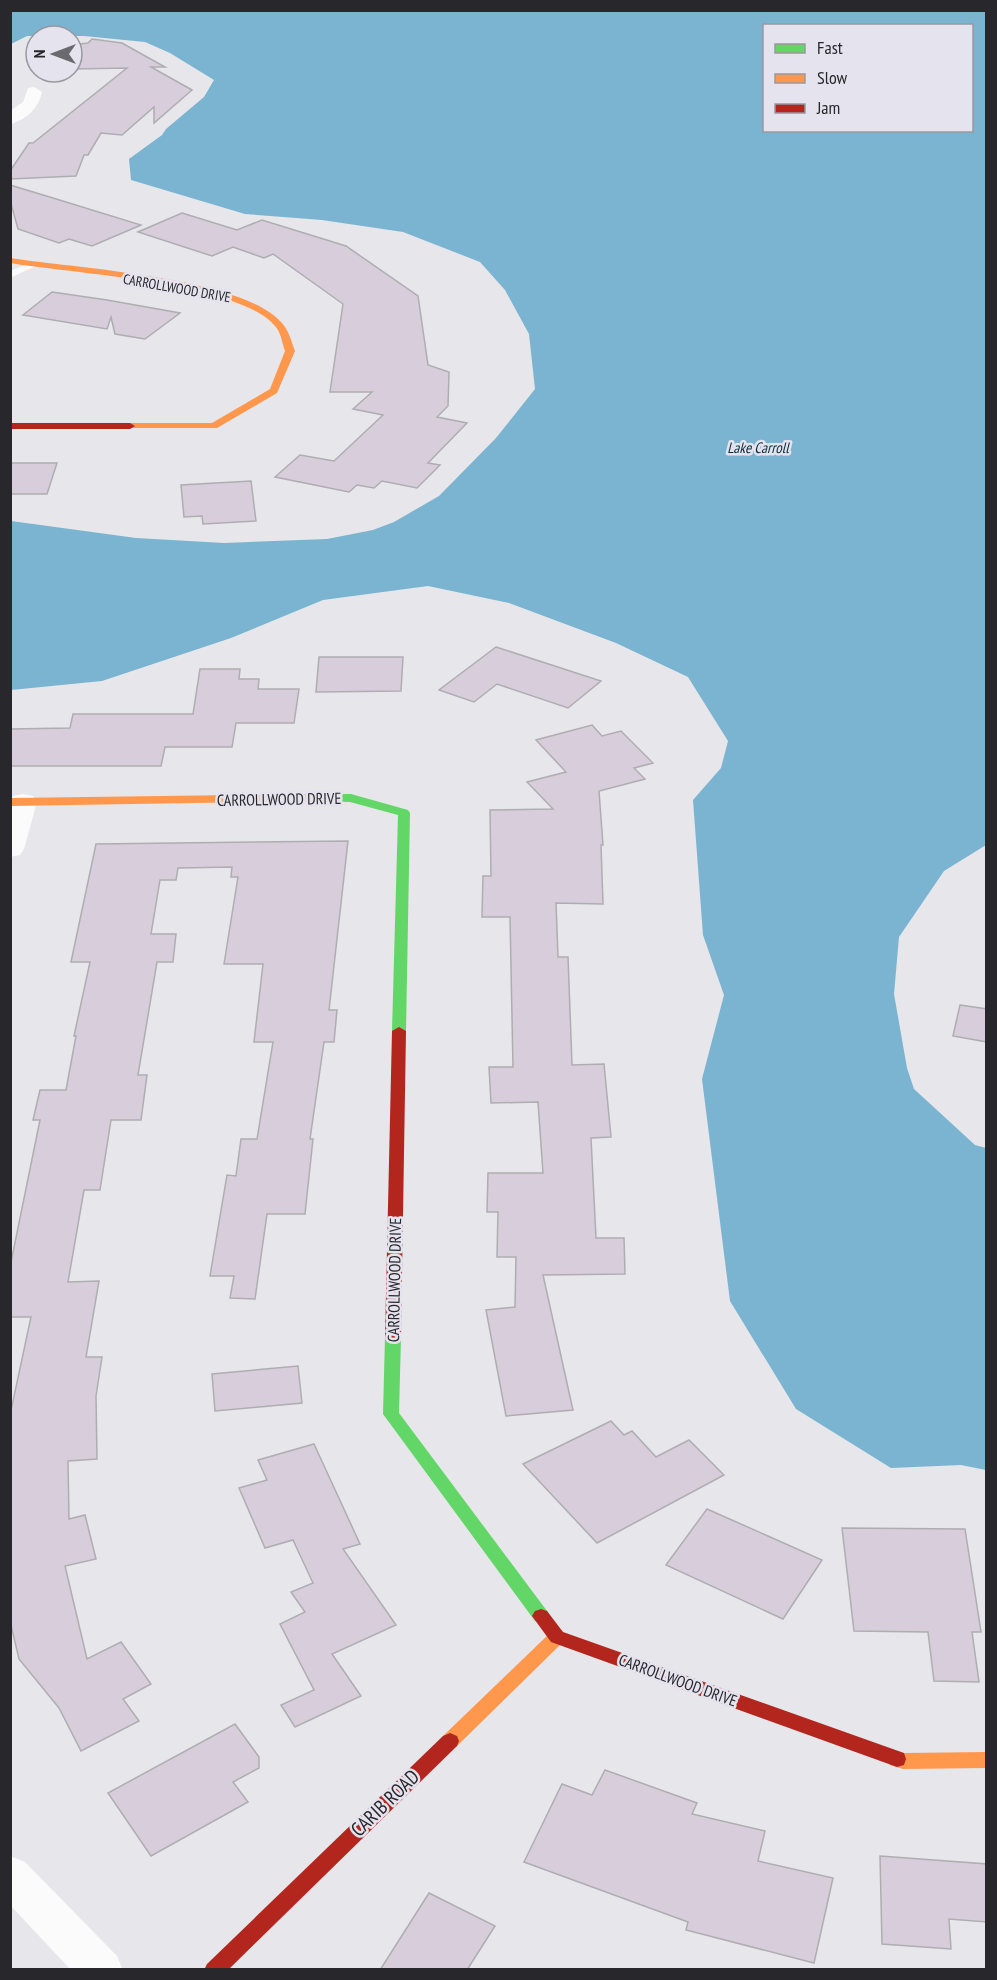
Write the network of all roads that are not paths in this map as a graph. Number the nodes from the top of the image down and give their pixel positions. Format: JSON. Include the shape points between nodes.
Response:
{"nodes":[{"id":1,"x":34,"y":92,"type":"dead end"},
{"id":2,"x":10,"y":119,"type":"edge"},
{"id":3,"x":10,"y":260,"type":"edge"},
{"id":4,"x":33,"y":266,"type":"junction"},
{"id":5,"x":10,"y":275,"type":"edge"},
{"id":6,"x":10,"y":426,"type":"edge"},
{"id":7,"x":16,"y":802,"type":"edge"},
{"id":8,"x":10,"y":849,"type":"edge"},
{"id":9,"x":557,"y":1637,"type":"junction"},
{"id":10,"x":987,"y":1760,"type":"edge"},
{"id":11,"x":10,"y":1875,"type":"edge"},
{"id":12,"x":101,"y":1970,"type":"edge"},
{"id":13,"x":214,"y":1970,"type":"edge"}],
"edges":[{"from":1,"to":2,"type":"street","via":[[31,104]]},
{"from":3,"to":4,"type":"street","name":"CARROLLWOOD DRIVE"},
{"from":4,"to":5,"type":"lane"},
{"from":4,"to":6,"type":"street","name":"CARROLLWOOD DRIVE","via":[[192,288],[245,300],[278,322],[290,351],[274,391],[214,426]]},
{"from":7,"to":8,"type":"street"},
{"from":7,"to":9,"type":"street","name":"CARROLLWOOD DRIVE","via":[[351,798],[404,813],[391,1414]]},
{"from":9,"to":10,"type":"street","name":"CARROLLWOOD DRIVE","via":[[903,1761]]},
{"from":9,"to":13,"type":"street","name":"CARIB ROAD"},
{"from":11,"to":12,"type":"street"}]}
